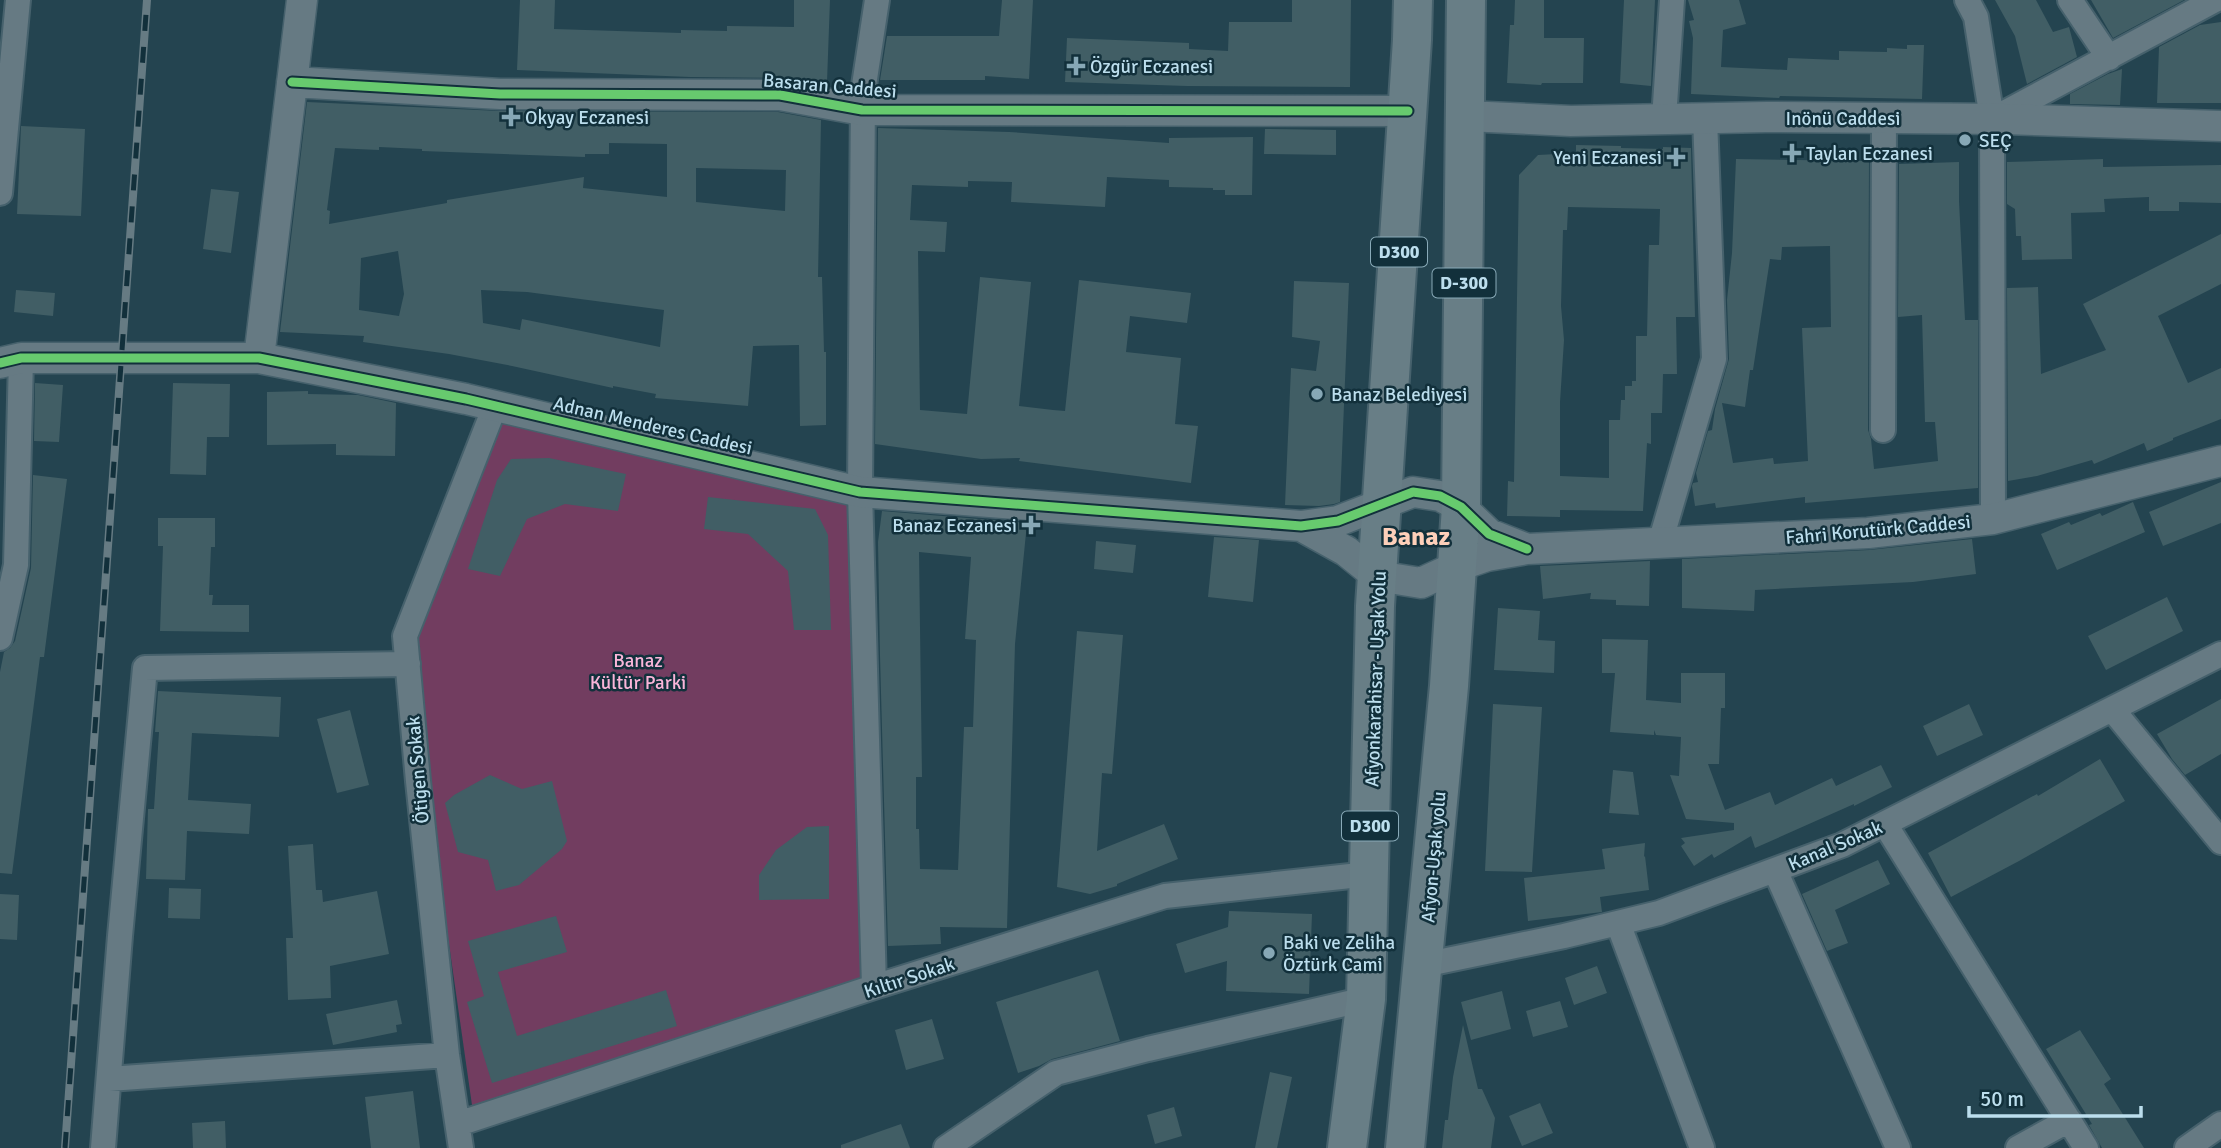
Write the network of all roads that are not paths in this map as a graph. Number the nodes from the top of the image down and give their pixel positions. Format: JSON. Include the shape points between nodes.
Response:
{"nodes":[{"id":1,"x":18,"y":0,"type":"edge"},
{"id":2,"x":302,"y":0,"type":"edge"},
{"id":3,"x":877,"y":0,"type":"edge"},
{"id":4,"x":1413,"y":0,"type":"edge"},
{"id":5,"x":1466,"y":0,"type":"edge"},
{"id":6,"x":1672,"y":0,"type":"edge"},
{"id":7,"x":1967,"y":0,"type":"edge"},
{"id":8,"x":2070,"y":0,"type":"edge"},
{"id":9,"x":2215,"y":0,"type":"edge"},
{"id":10,"x":2109,"y":58,"type":"junction"},
{"id":11,"x":292,"y":82,"type":"junction"},
{"id":12,"x":4,"y":106,"type":"edge"},
{"id":13,"x":862,"y":110,"type":"junction"},
{"id":14,"x":1408,"y":111,"type":"junction"},
{"id":15,"x":1466,"y":116,"type":"junction"},
{"id":16,"x":1705,"y":118,"type":"junction"},
{"id":17,"x":1884,"y":118,"type":"junction"},
{"id":18,"x":1664,"y":119,"type":"junction"},
{"id":19,"x":1993,"y":119,"type":"junction"},
{"id":20,"x":2221,"y":126,"type":"edge"},
{"id":21,"x":0,"y":193,"type":"edge"},
{"id":22,"x":259,"y":358,"type":"junction"},
{"id":23,"x":10,"y":360,"type":"edge"},
{"id":24,"x":495,"y":406,"type":"junction"},
{"id":25,"x":1883,"y":430,"type":"dead end"},
{"id":26,"x":2221,"y":461,"type":"edge"},
{"id":27,"x":860,"y":492,"type":"junction"},
{"id":28,"x":1382,"y":503,"type":"junction"},
{"id":29,"x":1461,"y":507,"type":"junction"},
{"id":30,"x":1993,"y":519,"type":"junction"},
{"id":31,"x":1301,"y":526,"type":"junction"},
{"id":32,"x":1660,"y":543,"type":"junction"},
{"id":33,"x":1527,"y":550,"type":"junction"},
{"id":34,"x":1458,"y":566,"type":"junction"},
{"id":35,"x":1377,"y":576,"type":"junction"},
{"id":36,"x":0,"y":638,"type":"edge"},
{"id":37,"x":2221,"y":654,"type":"edge"},
{"id":38,"x":408,"y":664,"type":"junction"},
{"id":39,"x":2112,"y":709,"type":"junction"},
{"id":40,"x":1885,"y":824,"type":"junction"},
{"id":41,"x":2221,"y":842,"type":"edge"},
{"id":42,"x":1775,"y":870,"type":"junction"},
{"id":43,"x":1369,"y":874,"type":"junction"},
{"id":44,"x":1618,"y":923,"type":"junction"},
{"id":45,"x":1423,"y":965,"type":"junction"},
{"id":46,"x":874,"y":987,"type":"junction"},
{"id":47,"x":1366,"y":999,"type":"junction"},
{"id":48,"x":447,"y":1055,"type":"junction"},
{"id":49,"x":109,"y":1079,"type":"junction"},
{"id":50,"x":2069,"y":1120,"type":"junction"},
{"id":51,"x":2221,"y":1124,"type":"edge"},
{"id":52,"x":460,"y":1136,"type":"edge"},
{"id":53,"x":103,"y":1148,"type":"edge"},
{"id":54,"x":946,"y":1148,"type":"edge"},
{"id":55,"x":1347,"y":1148,"type":"edge"},
{"id":56,"x":1405,"y":1148,"type":"edge"},
{"id":57,"x":1702,"y":1148,"type":"edge"},
{"id":58,"x":1898,"y":1148,"type":"edge"},
{"id":59,"x":2018,"y":1148,"type":"edge"},
{"id":60,"x":2086,"y":1148,"type":"edge"},
{"id":61,"x":2187,"y":1148,"type":"edge"}],
"edges":[{"from":1,"to":12,"type":"street"},
{"from":2,"to":11,"type":"street"},
{"from":3,"to":13,"type":"street"},
{"from":4,"to":14,"type":"highway","name":"Afyonkarahisar - Uşak Yolu","number":"D300"},
{"from":5,"to":15,"type":"highway","number":"D-300"},
{"from":6,"to":18,"type":"street"},
{"from":7,"to":19,"type":"street","via":[[1976,16]]},
{"from":8,"to":10,"type":"street"},
{"from":9,"to":10,"type":"street"},
{"from":10,"to":19,"type":"street"},
{"from":11,"to":13,"type":"street","name":"Basaran Caddesi","via":[[500,94],[780,95]]},
{"from":11,"to":22,"type":"street"},
{"from":12,"to":21,"type":"street"},
{"from":13,"to":14,"type":"street","name":"Basaran Caddesi"},
{"from":13,"to":27,"type":"street"},
{"from":14,"to":28,"type":"highway","name":"Afyonkarahisar - Uşak Yolu","number":"D300"},
{"from":15,"to":18,"type":"street","name":"Inönü Caddesi"},
{"from":15,"to":29,"type":"highway","number":"D-300"},
{"from":16,"to":17,"type":"street","name":"Inönü Caddesi"},
{"from":16,"to":18,"type":"street","name":"Inönü Caddesi"},
{"from":16,"to":32,"type":"street","via":[[1714,359]]},
{"from":17,"to":19,"type":"street","name":"Inönü Caddesi"},
{"from":17,"to":25,"type":"street"},
{"from":19,"to":20,"type":"street","name":"Inönü Caddesi"},
{"from":19,"to":30,"type":"street"},
{"from":22,"to":23,"type":"street","name":"Adnan Menderes Caddesi"},
{"from":22,"to":24,"type":"street","name":"Adnan Menderes Caddesi"},
{"from":23,"to":36,"type":"street","via":[[16,565]]},
{"from":24,"to":27,"type":"street","name":"Adnan Menderes Caddesi"},
{"from":24,"to":38,"type":"street","name":"Ötigen Sokak","via":[[405,636]]},
{"from":26,"to":30,"type":"street","name":"Fahri Korutürk Caddesi"},
{"from":27,"to":31,"type":"street","name":"Adnan Menderes Caddesi"},
{"from":27,"to":46,"type":"street"},
{"from":28,"to":29,"type":"street","via":[[1413,492],[1440,496]]},
{"from":28,"to":31,"type":"street","via":[[1338,521]]},
{"from":28,"to":35,"type":"highway","name":"Afyonkarahisar - Uşak Yolu","number":"D300"},
{"from":29,"to":33,"type":"street","via":[[1489,534]]},
{"from":29,"to":34,"type":"highway","number":"D-300"},
{"from":30,"to":32,"type":"street","name":"Fahri Korutürk Caddesi","via":[[1868,533]]},
{"from":31,"to":35,"type":"street","via":[[1346,551]]},
{"from":32,"to":33,"type":"street","name":"Fahri Korutürk Caddesi"},
{"from":33,"to":34,"type":"street","name":"Fahri Korutürk Caddesi"},
{"from":34,"to":35,"type":"street","via":[[1422,583]]},
{"from":34,"to":45,"type":"highway","name":"Afyon-Uşak yolu"},
{"from":35,"to":43,"type":"highway","name":"Afyonkarahisar - Uşak Yolu","number":"D300"},
{"from":37,"to":39,"type":"street","name":"Kanal Sokak"},
{"from":38,"to":48,"type":"street","name":"Ötigen Sokak"},
{"from":38,"to":49,"type":"street","via":[[145,668]]},
{"from":39,"to":40,"type":"street","name":"Kanal Sokak"},
{"from":39,"to":41,"type":"street"},
{"from":40,"to":42,"type":"street","name":"Kanal Sokak"},
{"from":40,"to":50,"type":"street"},
{"from":42,"to":44,"type":"street","name":"Kanal Sokak","via":[[1659,913]]},
{"from":42,"to":58,"type":"street"},
{"from":43,"to":46,"type":"street","name":"Kıltır Sokak","via":[[1165,896]]},
{"from":43,"to":47,"type":"highway","name":"Afyonkarahisar - Uşak Yolu","number":"D300"},
{"from":44,"to":45,"type":"street","name":"Kanal Sokak"},
{"from":44,"to":57,"type":"street"},
{"from":45,"to":56,"type":"highway","name":"Afyon-Uşak yolu"},
{"from":46,"to":52,"type":"street","name":"Kıltır Sokak"},
{"from":47,"to":54,"type":"street","via":[[1056,1073]]},
{"from":47,"to":55,"type":"highway","name":"Afyonkarahisar - Uşak Yolu","number":"D300"},
{"from":48,"to":49,"type":"street"},
{"from":48,"to":52,"type":"street","name":"Ötigen Sokak"},
{"from":49,"to":53,"type":"street"},
{"from":50,"to":59,"type":"street"},
{"from":50,"to":60,"type":"street"},
{"from":51,"to":61,"type":"street"}]}
